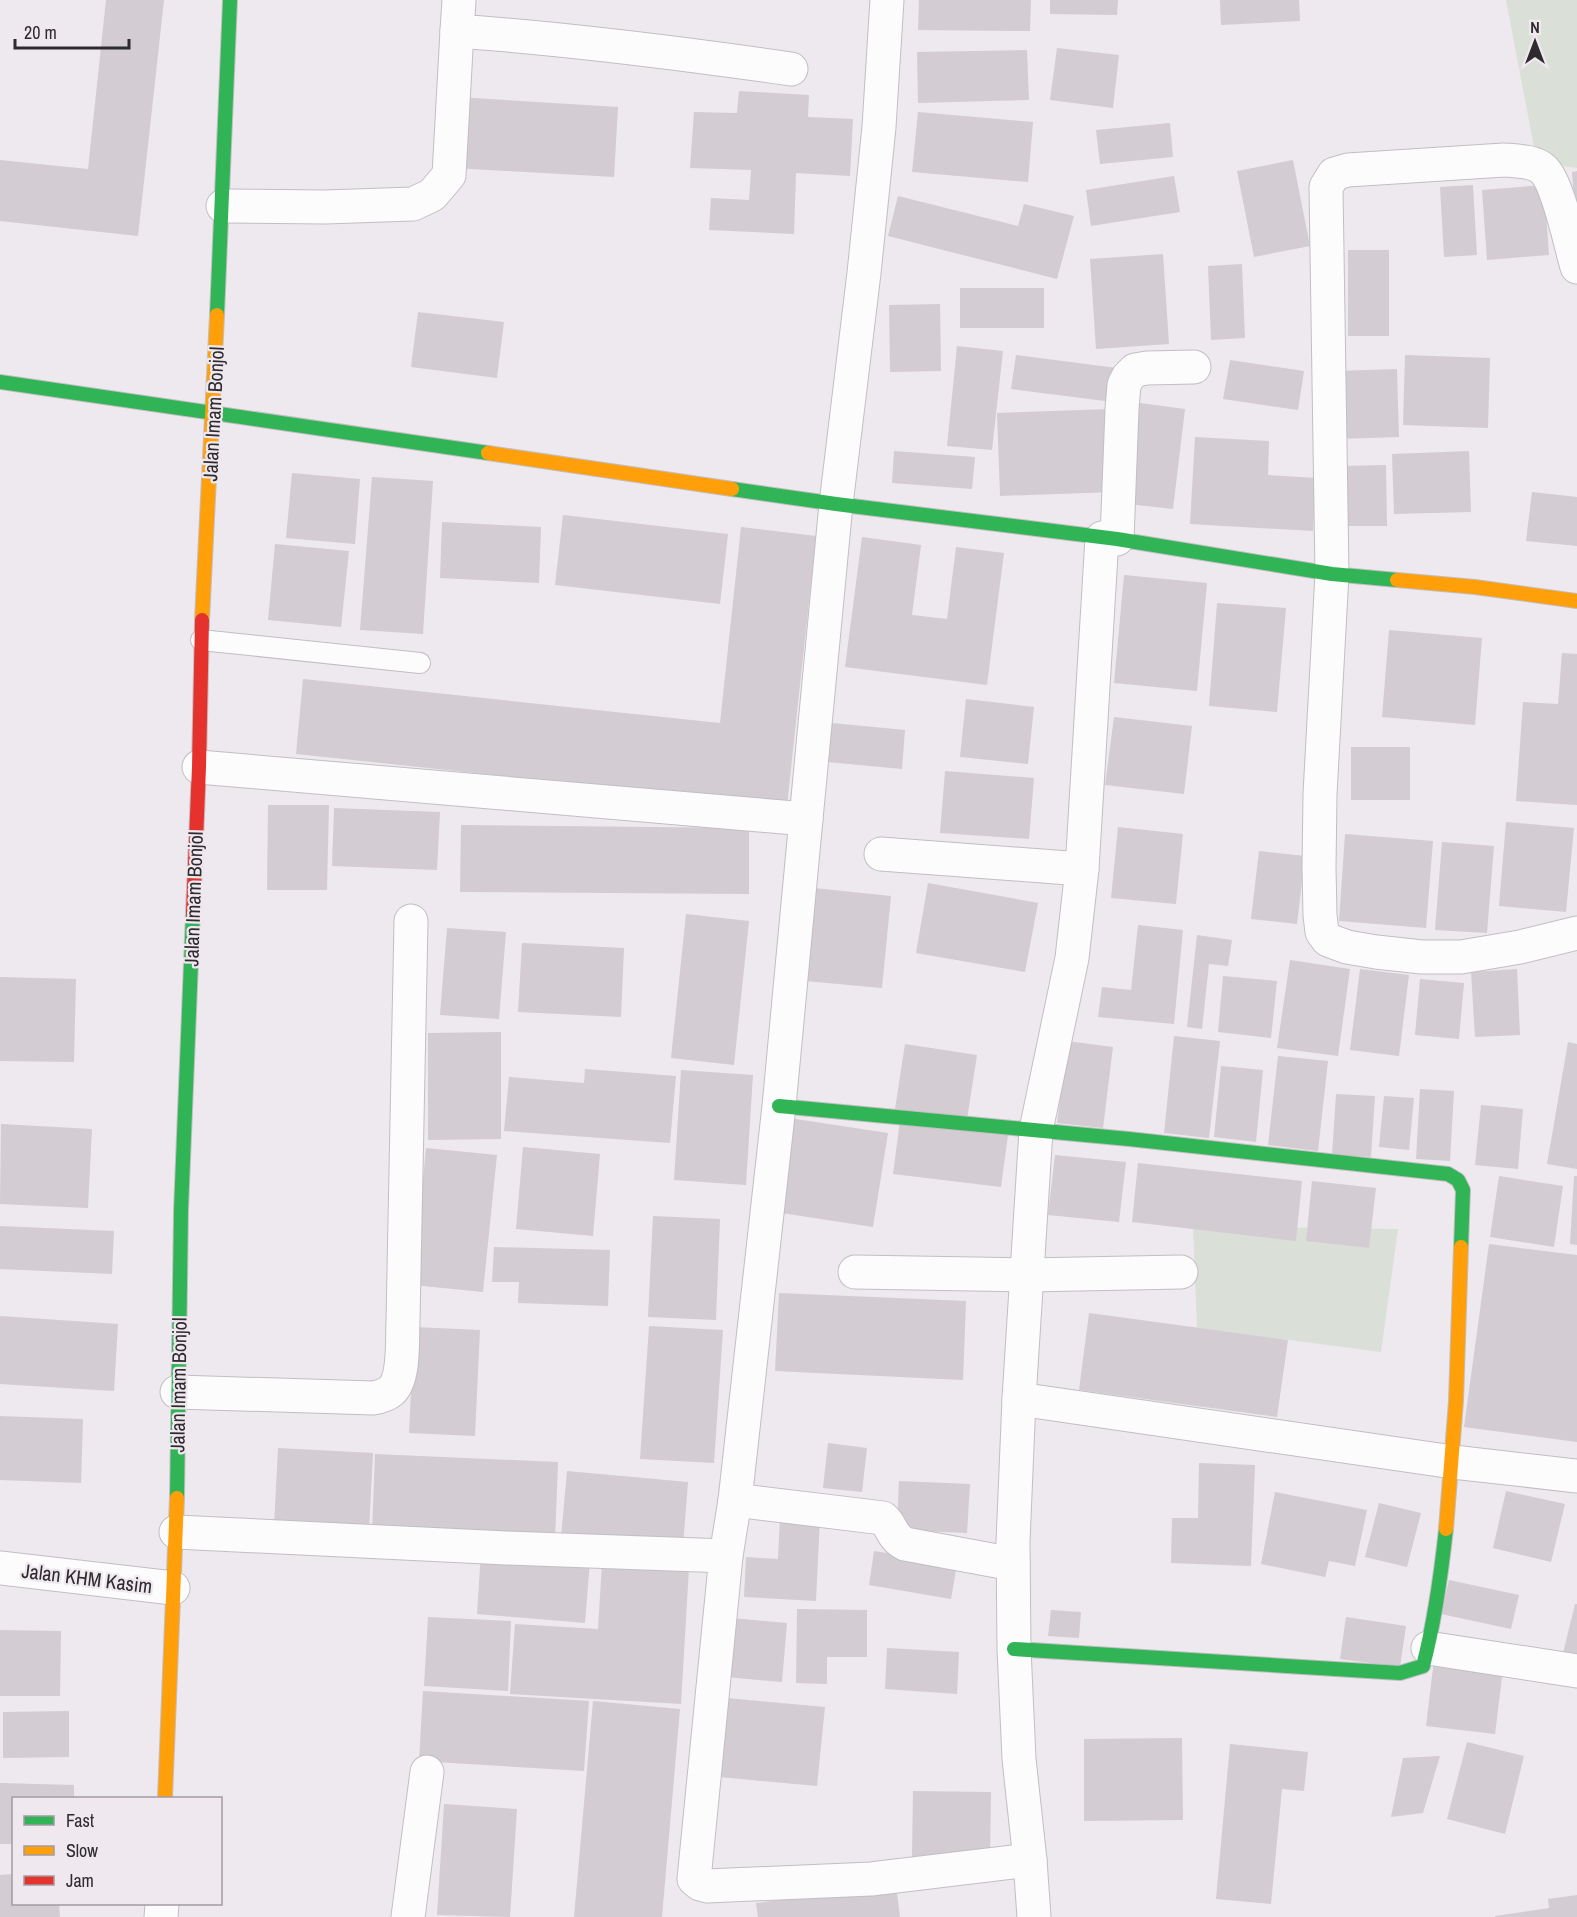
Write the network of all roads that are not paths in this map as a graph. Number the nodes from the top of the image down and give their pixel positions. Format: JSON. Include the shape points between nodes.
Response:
{"nodes":[{"id":1,"x":230,"y":0,"type":"edge"},
{"id":2,"x":887,"y":0,"type":"edge"},
{"id":3,"x":458,"y":15,"type":"edge"},
{"id":4,"x":791,"y":69,"type":"dead end"},
{"id":5,"x":223,"y":206,"type":"junction"},
{"id":6,"x":1577,"y":267,"type":"edge"},
{"id":7,"x":1194,"y":367,"type":"dead end"},
{"id":8,"x":0,"y":382,"type":"edge"},
{"id":9,"x":213,"y":413,"type":"junction"},
{"id":10,"x":836,"y":504,"type":"junction"},
{"id":11,"x":1109,"y":539,"type":"junction"},
{"id":12,"x":1332,"y":574,"type":"junction"},
{"id":13,"x":1577,"y":601,"type":"edge"},
{"id":14,"x":201,"y":640,"type":"junction"},
{"id":15,"x":420,"y":663,"type":"dead end"},
{"id":16,"x":199,"y":767,"type":"junction"},
{"id":17,"x":806,"y":819,"type":"junction"},
{"id":18,"x":881,"y":854,"type":"dead end"},
{"id":19,"x":1083,"y":869,"type":"junction"},
{"id":20,"x":411,"y":921,"type":"dead end"},
{"id":21,"x":1577,"y":933,"type":"edge"},
{"id":22,"x":778,"y":1106,"type":"junction"},
{"id":23,"x":1036,"y":1130,"type":"junction"},
{"id":24,"x":855,"y":1272,"type":"dead end"},
{"id":25,"x":1181,"y":1272,"type":"dead end"},
{"id":26,"x":1027,"y":1275,"type":"junction"},
{"id":27,"x":177,"y":1392,"type":"junction"},
{"id":28,"x":1019,"y":1399,"type":"junction"},
{"id":29,"x":1453,"y":1462,"type":"junction"},
{"id":30,"x":1577,"y":1476,"type":"edge"},
{"id":31,"x":735,"y":1500,"type":"junction"},
{"id":32,"x":176,"y":1532,"type":"junction"},
{"id":33,"x":726,"y":1556,"type":"junction"},
{"id":34,"x":1013,"y":1564,"type":"junction"},
{"id":35,"x":0,"y":1568,"type":"edge"},
{"id":36,"x":173,"y":1588,"type":"junction"},
{"id":37,"x":1428,"y":1648,"type":"junction"},
{"id":38,"x":1014,"y":1649,"type":"junction"},
{"id":39,"x":1577,"y":1671,"type":"edge"},
{"id":40,"x":427,"y":1772,"type":"dead end"},
{"id":41,"x":165,"y":1797,"type":"edge"},
{"id":42,"x":1030,"y":1860,"type":"junction"},
{"id":43,"x":408,"y":1917,"type":"edge"},
{"id":44,"x":1034,"y":1917,"type":"edge"}],
"edges":[{"from":1,"to":5,"type":"street","name":"Jalan Imam Bonjol"},
{"from":2,"to":10,"type":"street","via":[[874,186]]},
{"from":3,"to":4,"type":"street","via":[[594,43]]},
{"from":3,"to":5,"type":"street","via":[[449,175],[432,195],[413,204]]},
{"from":5,"to":9,"type":"street","name":"Jalan Imam Bonjol"},
{"from":6,"to":12,"type":"street","via":[[1555,187],[1543,169],[1525,161],[1348,170],[1334,174],[1326,187]]},
{"from":7,"to":11,"type":"street","via":[[1147,368],[1135,370],[1128,377]]},
{"from":8,"to":9,"type":"street"},
{"from":9,"to":10,"type":"street"},
{"from":9,"to":14,"type":"street","name":"Jalan Imam Bonjol"},
{"from":10,"to":11,"type":"street"},
{"from":10,"to":17,"type":"street"},
{"from":11,"to":12,"type":"street"},
{"from":11,"to":19,"type":"street"},
{"from":12,"to":13,"type":"street"},
{"from":12,"to":21,"type":"street","via":[[1320,826],[1322,932],[1328,940],[1347,946],[1422,957],[1461,957]]},
{"from":14,"to":15,"type":"lane"},
{"from":14,"to":16,"type":"street","name":"Jalan Imam Bonjol"},
{"from":16,"to":17,"type":"street"},
{"from":16,"to":27,"type":"street","name":"Jalan Imam Bonjol"},
{"from":17,"to":22,"type":"street"},
{"from":18,"to":19,"type":"street"},
{"from":19,"to":23,"type":"street","via":[[1072,958]]},
{"from":20,"to":27,"type":"street","via":[[403,1322],[396,1384],[391,1392],[373,1398]]},
{"from":22,"to":23,"type":"street"},
{"from":22,"to":31,"type":"street"},
{"from":23,"to":26,"type":"street"},
{"from":23,"to":29,"type":"street","via":[[1458,1178],[1463,1190]]},
{"from":24,"to":26,"type":"street"},
{"from":25,"to":26,"type":"street"},
{"from":26,"to":28,"type":"street"},
{"from":27,"to":32,"type":"street","name":"Jalan Imam Bonjol"},
{"from":28,"to":29,"type":"street"},
{"from":28,"to":34,"type":"street"},
{"from":29,"to":30,"type":"street"},
{"from":29,"to":37,"type":"street"},
{"from":31,"to":33,"type":"street"},
{"from":31,"to":34,"type":"street","via":[[883,1518],[897,1540],[905,1544]]},
{"from":32,"to":33,"type":"street"},
{"from":32,"to":36,"type":"street","name":"Jalan Imam Bonjol"},
{"from":33,"to":42,"type":"street","via":[[693,1879],[708,1886],[871,1879]]},
{"from":34,"to":38,"type":"street"},
{"from":35,"to":36,"type":"street","name":"Jalan KHM Kasim"},
{"from":36,"to":41,"type":"street","name":"Jalan Imam Bonjol"},
{"from":37,"to":38,"type":"street","via":[[1423,1666],[1400,1673]]},
{"from":37,"to":39,"type":"street"},
{"from":38,"to":42,"type":"street","via":[[1019,1759]]},
{"from":40,"to":43,"type":"street"},
{"from":42,"to":44,"type":"street"}]}
